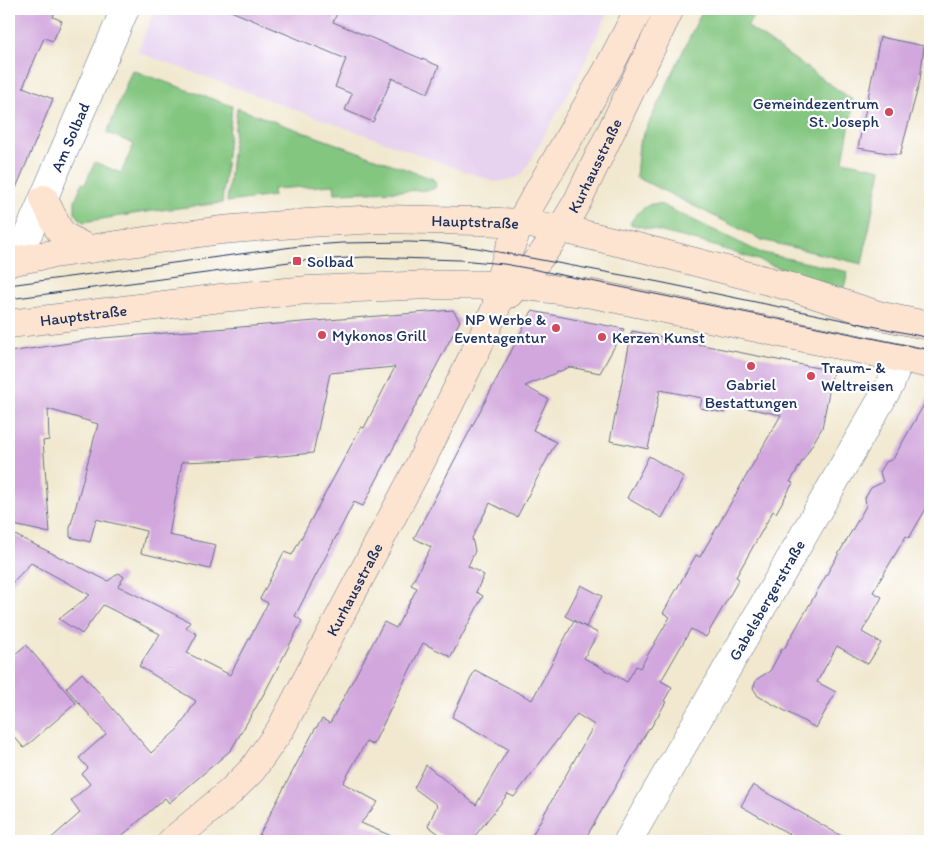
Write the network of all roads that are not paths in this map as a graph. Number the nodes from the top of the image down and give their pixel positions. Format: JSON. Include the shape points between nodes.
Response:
{"nodes":[{"id":1,"x":125,"y":9,"type":"edge"},
{"id":2,"x":639,"y":9,"type":"edge"},
{"id":3,"x":670,"y":9,"type":"edge"},
{"id":4,"x":44,"y":199,"type":"junction"},
{"id":5,"x":520,"y":223,"type":"junction"},
{"id":6,"x":562,"y":229,"type":"junction"},
{"id":7,"x":88,"y":250,"type":"junction"},
{"id":8,"x":9,"y":262,"type":"edge"},
{"id":9,"x":504,"y":293,"type":"junction"},
{"id":10,"x":9,"y":324,"type":"edge"},
{"id":11,"x":930,"y":326,"type":"edge"},
{"id":12,"x":900,"y":358,"type":"junction"},
{"id":13,"x":930,"y":364,"type":"edge"},
{"id":14,"x":180,"y":839,"type":"edge"},
{"id":15,"x":628,"y":841,"type":"edge"}],
"edges":[{"from":1,"to":4,"type":"street","name":"Am Solbad"},
{"from":2,"to":5,"type":"street","name":"Kurhausstraße"},
{"from":3,"to":6,"type":"street","name":"Kurhausstraße"},
{"from":4,"to":7,"type":"street","via":[[64,236]]},
{"from":4,"to":8,"type":"street","name":"Am Solbad","via":[[29,232]]},
{"from":5,"to":6,"type":"street","name":"Hauptstraße"},
{"from":5,"to":7,"type":"street","name":"Hauptstraße","via":[[379,219],[307,222],[221,230]]},
{"from":5,"to":9,"type":"street","name":"Kurhausstraße","via":[[508,253]]},
{"from":6,"to":9,"type":"street","name":"Kurhausstraße","via":[[532,269]]},
{"from":6,"to":11,"type":"street","name":"Hauptstraße","via":[[765,280],[882,316]]},
{"from":7,"to":8,"type":"street","name":"Hauptstraße"},
{"from":9,"to":10,"type":"street","name":"Hauptstraße","via":[[432,285],[308,290]]},
{"from":9,"to":12,"type":"street","name":"Hauptstraße","via":[[593,294]]},
{"from":9,"to":14,"type":"street","name":"Kurhausstraße","via":[[420,464],[280,730],[252,770]]},
{"from":12,"to":13,"type":"street","name":"Hauptstraße"},
{"from":12,"to":15,"type":"street","name":"Gabelsbergerstraße","via":[[891,383]]}]}
